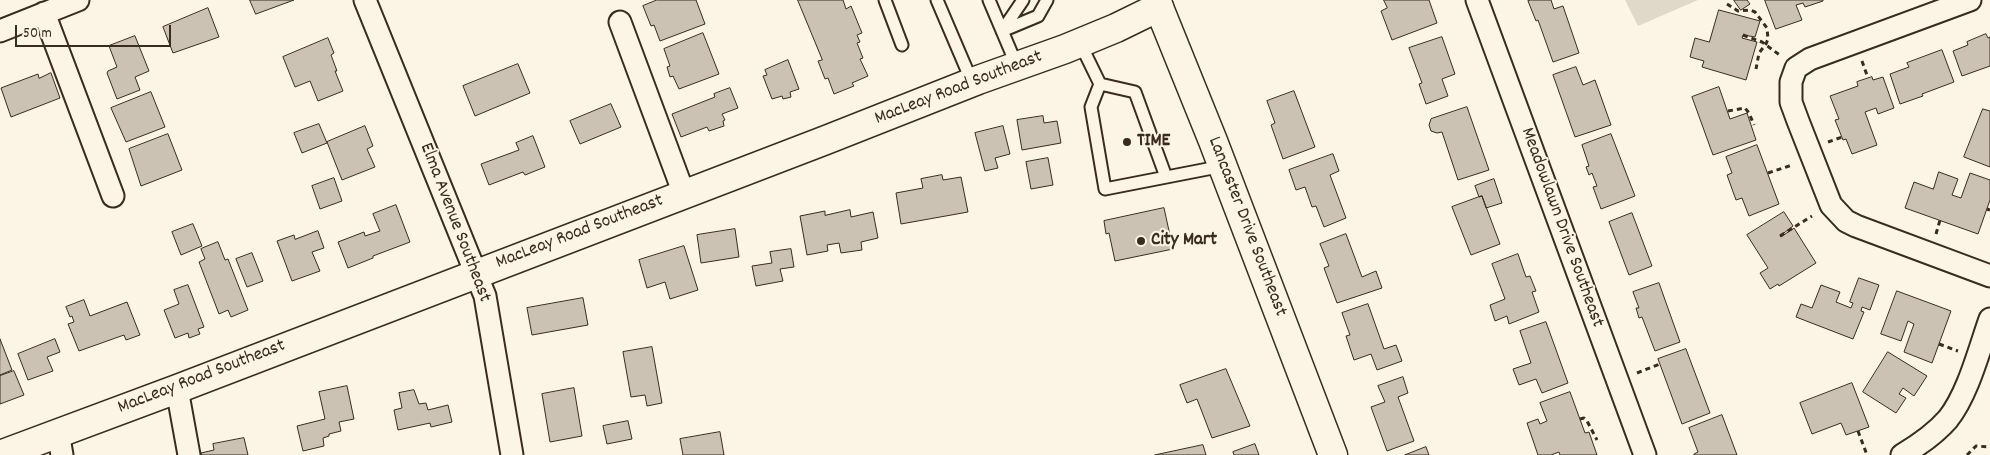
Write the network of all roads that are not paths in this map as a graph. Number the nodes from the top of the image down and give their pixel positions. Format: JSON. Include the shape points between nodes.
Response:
{"nodes":[{"id":1,"x":78,"y":0,"type":"edge"},
{"id":2,"x":365,"y":0,"type":"edge"},
{"id":3,"x":885,"y":0,"type":"edge"},
{"id":4,"x":937,"y":0,"type":"edge"},
{"id":5,"x":989,"y":0,"type":"edge"},
{"id":6,"x":1024,"y":0,"type":"edge"},
{"id":7,"x":1047,"y":0,"type":"edge"},
{"id":8,"x":1477,"y":0,"type":"edge"},
{"id":9,"x":1970,"y":0,"type":"edge"},
{"id":10,"x":1157,"y":4,"type":"edge"},
{"id":11,"x":44,"y":13,"type":"junction"},
{"id":12,"x":620,"y":22,"type":"dead end"},
{"id":13,"x":1002,"y":30,"type":"junction"},
{"id":14,"x":0,"y":31,"type":"edge"},
{"id":15,"x":1079,"y":43,"type":"junction"},
{"id":16,"x":902,"y":45,"type":"dead end"},
{"id":17,"x":1017,"y":66,"type":"junction"},
{"id":18,"x":972,"y":82,"type":"junction"},
{"id":19,"x":1100,"y":84,"type":"junction"},
{"id":20,"x":1223,"y":166,"type":"junction"},
{"id":21,"x":1166,"y":177,"type":"junction"},
{"id":22,"x":684,"y":194,"type":"junction"},
{"id":23,"x":113,"y":196,"type":"dead end"},
{"id":24,"x":476,"y":273,"type":"junction"},
{"id":25,"x":1990,"y":276,"type":"edge"},
{"id":26,"x":1990,"y":320,"type":"edge"},
{"id":27,"x":177,"y":389,"type":"junction"},
{"id":28,"x":60,"y":444,"type":"edge"},
{"id":29,"x":0,"y":454,"type":"edge"},
{"id":30,"x":189,"y":455,"type":"edge"},
{"id":31,"x":512,"y":455,"type":"edge"},
{"id":32,"x":1333,"y":455,"type":"edge"},
{"id":33,"x":1645,"y":455,"type":"edge"},
{"id":34,"x":1902,"y":455,"type":"edge"}],
"edges":[{"from":1,"to":11,"type":"street"},
{"from":2,"to":24,"type":"street","name":"Elma Avenue Southeast"},
{"from":3,"to":16,"type":"lane"},
{"from":4,"to":18,"type":"lane"},
{"from":5,"to":13,"type":"lane"},
{"from":6,"to":13,"type":"lane"},
{"from":7,"to":13,"type":"lane","via":[[1038,16]]},
{"from":8,"to":33,"type":"street","name":"Meadowlawn Drive Southeast"},
{"from":9,"to":25,"type":"street","via":[[1810,59],[1796,68],[1791,82],[1791,102],[1831,205],[1846,221]]},
{"from":10,"to":15,"type":"street","name":"MacLeay Road Southeast","via":[[1116,28]]},
{"from":10,"to":20,"type":"street","name":"Lancaster Drive Southeast"},
{"from":11,"to":14,"type":"street"},
{"from":11,"to":23,"type":"street"},
{"from":12,"to":22,"type":"street"},
{"from":13,"to":17,"type":"lane"},
{"from":15,"to":17,"type":"street","name":"MacLeay Road Southeast"},
{"from":15,"to":19,"type":"lane"},
{"from":17,"to":18,"type":"street","name":"MacLeay Road Southeast"},
{"from":18,"to":22,"type":"street","name":"MacLeay Road Southeast"},
{"from":19,"to":21,"type":"lane","via":[[1135,92]]},
{"from":19,"to":21,"type":"lane","via":[[1091,107],[1105,189]]},
{"from":20,"to":21,"type":"lane"},
{"from":20,"to":32,"type":"street","name":"Lancaster Drive Southeast"},
{"from":22,"to":24,"type":"street","name":"MacLeay Road Southeast"},
{"from":24,"to":27,"type":"street","name":"MacLeay Road Southeast"},
{"from":24,"to":31,"type":"street","name":"Elma Avenue Southeast","via":[[485,296]]},
{"from":26,"to":34,"type":"street","via":[[1960,401],[1926,440]]},
{"from":27,"to":28,"type":"street","name":"MacLeay Road Southeast"},
{"from":27,"to":30,"type":"street"},
{"from":28,"to":29,"type":"street","name":"MacLeay Road Southeast"}]}
